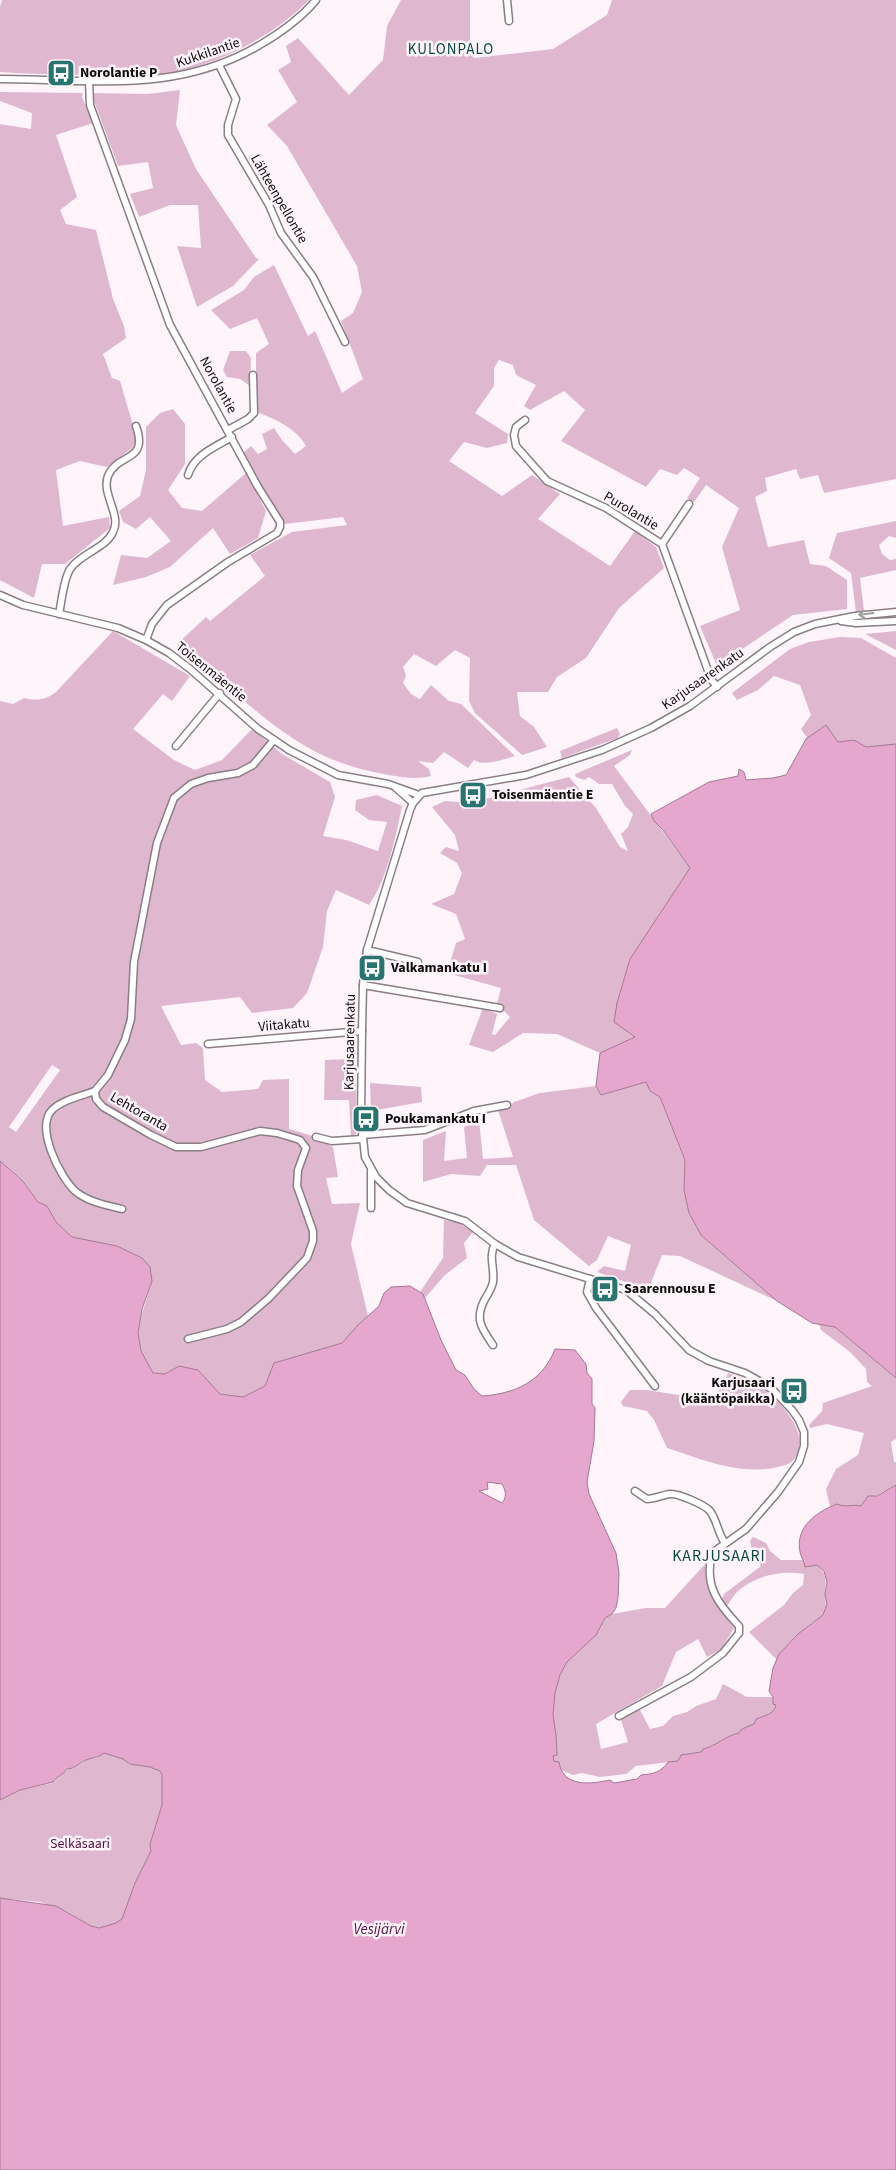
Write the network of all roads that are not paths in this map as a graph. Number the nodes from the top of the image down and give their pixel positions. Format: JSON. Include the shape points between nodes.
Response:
{"nodes":[{"id":1,"x":316,"y":0,"type":"edge"},
{"id":2,"x":507,"y":0,"type":"edge"},
{"id":3,"x":509,"y":21,"type":"dead end"},
{"id":4,"x":219,"y":65,"type":"junction"},
{"id":5,"x":0,"y":80,"type":"edge"},
{"id":6,"x":89,"y":82,"type":"junction"},
{"id":7,"x":345,"y":342,"type":"dead end"},
{"id":8,"x":253,"y":375,"type":"dead end"},
{"id":9,"x":525,"y":420,"type":"dead end"},
{"id":10,"x":136,"y":426,"type":"dead end"},
{"id":11,"x":228,"y":430,"type":"junction"},
{"id":12,"x":232,"y":437,"type":"junction"},
{"id":13,"x":188,"y":475,"type":"dead end"},
{"id":14,"x":689,"y":504,"type":"dead end"},
{"id":15,"x":662,"y":544,"type":"junction"},
{"id":16,"x":0,"y":595,"type":"edge"},
{"id":17,"x":896,"y":612,"type":"edge"},
{"id":18,"x":60,"y":614,"type":"junction"},
{"id":19,"x":837,"y":620,"type":"junction"},
{"id":20,"x":896,"y":622,"type":"edge"},
{"id":21,"x":146,"y":640,"type":"junction"},
{"id":22,"x":716,"y":687,"type":"junction"},
{"id":23,"x":220,"y":693,"type":"junction"},
{"id":24,"x":274,"y":740,"type":"junction"},
{"id":25,"x":176,"y":746,"type":"dead end"},
{"id":26,"x":396,"y":787,"type":"junction"},
{"id":27,"x":420,"y":795,"type":"junction"},
{"id":28,"x":413,"y":803,"type":"junction"},
{"id":29,"x":367,"y":950,"type":"junction"},
{"id":30,"x":418,"y":962,"type":"dead end"},
{"id":31,"x":363,"y":985,"type":"junction"},
{"id":32,"x":500,"y":1008,"type":"dead end"},
{"id":33,"x":362,"y":1030,"type":"junction"},
{"id":34,"x":208,"y":1044,"type":"dead end"},
{"id":35,"x":94,"y":1092,"type":"junction"},
{"id":36,"x":507,"y":1104,"type":"dead end"},
{"id":37,"x":316,"y":1136,"type":"dead end"},
{"id":38,"x":362,"y":1137,"type":"junction"},
{"id":39,"x":371,"y":1169,"type":"junction"},
{"id":40,"x":371,"y":1208,"type":"dead end"},
{"id":41,"x":122,"y":1209,"type":"dead end"},
{"id":42,"x":495,"y":1244,"type":"junction"},
{"id":43,"x":590,"y":1279,"type":"junction"},
{"id":44,"x":188,"y":1339,"type":"dead end"},
{"id":45,"x":493,"y":1345,"type":"dead end"},
{"id":46,"x":655,"y":1386,"type":"dead end"},
{"id":47,"x":635,"y":1491,"type":"dead end"},
{"id":48,"x":725,"y":1544,"type":"junction"},
{"id":49,"x":619,"y":1716,"type":"dead end"}],
"edges":[{"from":1,"to":4,"type":"street","name":"Kukkilantie","via":[[284,30],[247,53]]},
{"from":2,"to":3,"type":"street"},
{"from":4,"to":6,"type":"street","name":"Kukkilantie","via":[[153,81]]},
{"from":4,"to":7,"type":"street","name":"Lähteenpellontie","via":[[236,99],[228,135],[269,205],[281,234],[313,277]]},
{"from":5,"to":6,"type":"street","name":"Kukkilantie"},
{"from":6,"to":11,"type":"street","name":"Norolantie","via":[[90,105],[170,325]]},
{"from":8,"to":11,"type":"street","via":[[254,413]]},
{"from":9,"to":15,"type":"street","name":"Purolantie","via":[[516,427],[514,440],[539,474],[560,488],[606,508]]},
{"from":10,"to":18,"type":"street","via":[[141,438],[139,447],[107,478],[114,531],[70,569]]},
{"from":11,"to":12,"type":"street","name":"Norolantie"},
{"from":12,"to":13,"type":"street","via":[[198,457]]},
{"from":12,"to":21,"type":"street","name":"Norolantie","via":[[280,527],[277,533],[228,562],[167,606],[152,624]]},
{"from":14,"to":15,"type":"street"},
{"from":15,"to":22,"type":"street","name":"Purolantie"},
{"from":16,"to":18,"type":"street","name":"Toisenmäentie","via":[[23,605]]},
{"from":17,"to":19,"type":"street","name":"Karjusaarenkatu","one_way":true},
{"from":18,"to":21,"type":"street","name":"Toisenmäentie","via":[[118,628]]},
{"from":19,"to":20,"type":"street","name":"Karjusaarenkatu"},
{"from":19,"to":22,"type":"street","name":"Karjusaarenkatu","via":[[815,624],[788,636]]},
{"from":21,"to":23,"type":"street","name":"Toisenmäentie","via":[[169,653]]},
{"from":22,"to":27,"type":"street","name":"Karjusaarenkatu","via":[[659,724],[602,750],[526,775]]},
{"from":23,"to":24,"type":"street","name":"Toisenmäentie"},
{"from":23,"to":25,"type":"street"},
{"from":24,"to":26,"type":"street","name":"Toisenmäentie","via":[[338,775]]},
{"from":24,"to":35,"type":"street","name":"Lehtoranta","via":[[253,765],[238,773],[191,784],[174,798],[157,843],[134,962],[130,1019],[125,1040],[108,1074]]},
{"from":26,"to":27,"type":"street","name":"Toisenmäentie"},
{"from":26,"to":28,"type":"street"},
{"from":27,"to":28,"type":"street","name":"Karjusaarenkatu"},
{"from":28,"to":29,"type":"street","name":"Karjusaarenkatu"},
{"from":29,"to":30,"type":"street"},
{"from":29,"to":31,"type":"street","name":"Karjusaarenkatu"},
{"from":31,"to":32,"type":"street"},
{"from":31,"to":33,"type":"street","name":"Karjusaarenkatu"},
{"from":33,"to":34,"type":"street","name":"Viitakatu"},
{"from":33,"to":38,"type":"street","name":"Karjusaarenkatu"},
{"from":35,"to":41,"type":"street","via":[[58,1105],[51,1112],[47,1120],[52,1152],[59,1172],[76,1191],[94,1202]]},
{"from":35,"to":44,"type":"street","name":"Lehtoranta","via":[[103,1107],[176,1147],[201,1147],[260,1131],[290,1136],[304,1143],[306,1148],[296,1186],[314,1231],[307,1258],[241,1322]]},
{"from":36,"to":38,"type":"street","via":[[474,1111],[425,1130]]},
{"from":37,"to":38,"type":"street","via":[[332,1141]]},
{"from":38,"to":39,"type":"street","name":"Karjusaarenkatu","via":[[365,1157]]},
{"from":39,"to":40,"type":"street"},
{"from":39,"to":42,"type":"street","name":"Karjusaarenkatu","via":[[398,1197],[465,1221]]},
{"from":42,"to":43,"type":"street","name":"Karjusaarenkatu","via":[[518,1257]]},
{"from":42,"to":45,"type":"street","via":[[491,1255],[493,1282],[479,1315]]},
{"from":43,"to":46,"type":"street","via":[[587,1292],[596,1308]]},
{"from":43,"to":48,"type":"street","name":"Karjusaarenkatu","via":[[616,1286],[635,1296],[690,1350],[708,1361],[761,1382],[774,1391],[799,1420],[804,1432],[799,1462],[746,1529]]},
{"from":47,"to":48,"type":"street","via":[[647,1499],[678,1494],[704,1506],[710,1511]]},
{"from":48,"to":49,"type":"street","name":"Karjusaarenkatu","via":[[712,1553],[708,1568],[711,1586],[721,1607],[739,1626],[739,1633],[723,1653],[691,1677]]}]}
